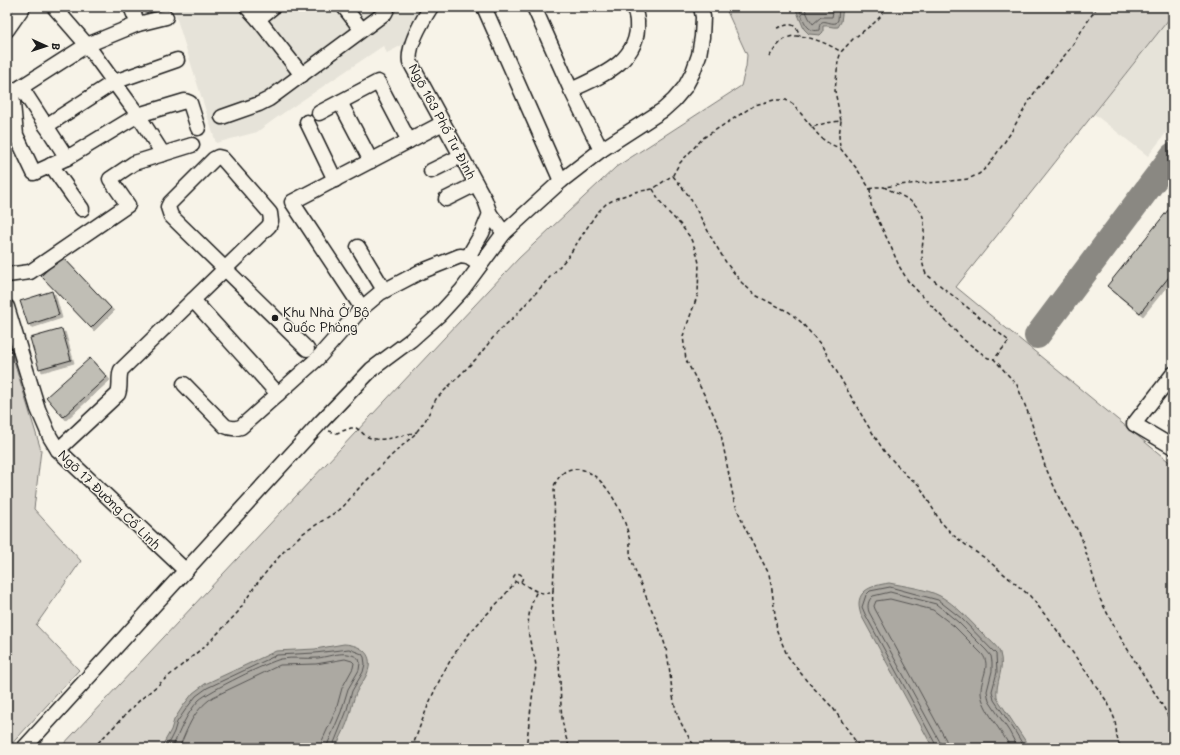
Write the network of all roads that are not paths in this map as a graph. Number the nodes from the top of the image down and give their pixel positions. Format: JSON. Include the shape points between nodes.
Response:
{"nodes":[{"id":1,"x":23,"y":7,"type":"edge"},
{"id":2,"x":54,"y":7,"type":"edge"},
{"id":3,"x":131,"y":7,"type":"edge"},
{"id":4,"x":247,"y":7,"type":"edge"},
{"id":5,"x":273,"y":7,"type":"edge"},
{"id":6,"x":344,"y":7,"type":"edge"},
{"id":7,"x":388,"y":7,"type":"edge"},
{"id":8,"x":431,"y":7,"type":"edge"},
{"id":9,"x":484,"y":7,"type":"edge"},
{"id":10,"x":534,"y":7,"type":"edge"},
{"id":11,"x":634,"y":7,"type":"edge"},
{"id":12,"x":701,"y":7,"type":"edge"},
{"id":13,"x":166,"y":17,"type":"dead end"},
{"id":14,"x":258,"y":19,"type":"junction"},
{"id":15,"x":138,"y":24,"type":"junction"},
{"id":16,"x":361,"y":29,"type":"junction"},
{"id":17,"x":7,"y":30,"type":"edge"},
{"id":18,"x":87,"y":45,"type":"junction"},
{"id":19,"x":176,"y":60,"type":"dead end"},
{"id":20,"x":302,"y":75,"type":"junction"},
{"id":21,"x":114,"y":82,"type":"junction"},
{"id":22,"x":13,"y":89,"type":"edge"},
{"id":23,"x":571,"y":90,"type":"junction"},
{"id":24,"x":340,"y":102,"type":"junction"},
{"id":25,"x":319,"y":113,"type":"dead end"},
{"id":26,"x":138,"y":115,"type":"junction"},
{"id":27,"x":222,"y":117,"type":"dead end"},
{"id":28,"x":307,"y":122,"type":"dead end"},
{"id":29,"x":443,"y":123,"type":"junction"},
{"id":30,"x":46,"y":126,"type":"junction"},
{"id":31,"x":198,"y":128,"type":"dead end"},
{"id":32,"x":409,"y":141,"type":"junction"},
{"id":33,"x":192,"y":145,"type":"dead end"},
{"id":34,"x":601,"y":150,"type":"junction"},
{"id":35,"x":163,"y":154,"type":"junction"},
{"id":36,"x":461,"y":156,"type":"junction"},
{"id":37,"x":67,"y":158,"type":"junction"},
{"id":38,"x":371,"y":161,"type":"junction"},
{"id":39,"x":50,"y":166,"type":"junction"},
{"id":40,"x":431,"y":171,"type":"dead end"},
{"id":41,"x":335,"y":180,"type":"junction"},
{"id":42,"x":561,"y":181,"type":"junction"},
{"id":43,"x":476,"y":184,"type":"junction"},
{"id":44,"x":446,"y":199,"type":"dead end"},
{"id":45,"x":82,"y":209,"type":"dead end"},
{"id":46,"x":490,"y":214,"type":"junction"},
{"id":47,"x":504,"y":233,"type":"junction"},
{"id":48,"x":358,"y":247,"type":"dead end"},
{"id":49,"x":468,"y":257,"type":"junction"},
{"id":50,"x":480,"y":265,"type":"junction"},
{"id":51,"x":224,"y":269,"type":"junction"},
{"id":52,"x":7,"y":275,"type":"edge"},
{"id":53,"x":384,"y":290,"type":"junction"},
{"id":54,"x":193,"y":300,"type":"junction"},
{"id":55,"x":7,"y":307,"type":"edge"},
{"id":56,"x":362,"y":308,"type":"junction"},
{"id":57,"x":307,"y":349,"type":"dead end"},
{"id":58,"x":1173,"y":374,"type":"edge"},
{"id":59,"x":184,"y":384,"type":"dead end"},
{"id":60,"x":278,"y":394,"type":"junction"},
{"id":61,"x":1173,"y":447,"type":"edge"},
{"id":62,"x":58,"y":450,"type":"junction"},
{"id":63,"x":186,"y":571,"type":"junction"},
{"id":64,"x":24,"y":748,"type":"edge"}],
"edges":[{"from":1,"to":17,"type":"street"},
{"from":2,"to":18,"type":"street"},
{"from":3,"to":15,"type":"street"},
{"from":4,"to":14,"type":"street"},
{"from":5,"to":14,"type":"street"},
{"from":6,"to":16,"type":"street"},
{"from":7,"to":16,"type":"street","via":[[384,13]]},
{"from":8,"to":29,"type":"street","name":"Ngõ 163 Phố Tư Đình","via":[[420,25],[410,59]]},
{"from":9,"to":42,"type":"street"},
{"from":10,"to":23,"type":"street"},
{"from":11,"to":23,"type":"street","via":[[637,22],[632,50],[621,62],[602,75]]},
{"from":12,"to":34,"type":"street","via":[[703,17],[699,55],[685,87],[663,110]]},
{"from":13,"to":15,"type":"street"},
{"from":14,"to":20,"type":"street"},
{"from":15,"to":18,"type":"street"},
{"from":16,"to":20,"type":"street"},
{"from":18,"to":21,"type":"street"},
{"from":18,"to":22,"type":"street"},
{"from":19,"to":21,"type":"street"},
{"from":20,"to":27,"type":"street","via":[[260,104]]},
{"from":21,"to":26,"type":"street"},
{"from":21,"to":30,"type":"street"},
{"from":22,"to":30,"type":"street"},
{"from":22,"to":39,"type":"street","via":[[16,135],[34,173]]},
{"from":23,"to":34,"type":"street"},
{"from":24,"to":25,"type":"street"},
{"from":24,"to":32,"type":"street","via":[[378,82]]},
{"from":24,"to":38,"type":"street"},
{"from":26,"to":31,"type":"street","via":[[185,101],[190,103]]},
{"from":26,"to":35,"type":"street"},
{"from":26,"to":37,"type":"street"},
{"from":28,"to":41,"type":"street"},
{"from":29,"to":32,"type":"street"},
{"from":29,"to":36,"type":"street","name":"Ngõ 163 Phố Tư Đình"},
{"from":30,"to":37,"type":"street"},
{"from":32,"to":38,"type":"street"},
{"from":33,"to":35,"type":"street"},
{"from":34,"to":42,"type":"street"},
{"from":35,"to":52,"type":"street","via":[[134,163],[110,179],[128,205],[30,272]]},
{"from":36,"to":40,"type":"street"},
{"from":36,"to":43,"type":"street","name":"Ngõ 163 Phố Tư Đình"},
{"from":37,"to":39,"type":"street"},
{"from":38,"to":41,"type":"street"},
{"from":39,"to":45,"type":"street"},
{"from":41,"to":56,"type":"street","via":[[292,202]]},
{"from":42,"to":47,"type":"street"},
{"from":43,"to":44,"type":"street"},
{"from":43,"to":46,"type":"street","name":"Ngõ 163 Phố Tư Đình"},
{"from":46,"to":47,"type":"street","name":"Ngõ 163 Phố Tư Đình"},
{"from":46,"to":49,"type":"street"},
{"from":47,"to":50,"type":"street"},
{"from":48,"to":53,"type":"street"},
{"from":49,"to":50,"type":"street"},
{"from":49,"to":53,"type":"street","via":[[460,256]]},
{"from":50,"to":63,"type":"street","via":[[439,315],[372,369],[320,423]]},
{"from":51,"to":51,"type":"street","via":[[269,226],[271,217],[222,158],[218,157],[168,207],[170,216]]},
{"from":51,"to":54,"type":"street"},
{"from":51,"to":57,"type":"street"},
{"from":53,"to":56,"type":"street"},
{"from":54,"to":60,"type":"street"},
{"from":54,"to":62,"type":"street","via":[[121,370],[118,394]]},
{"from":55,"to":62,"type":"street","name":"Ngõ 17 Đường Cổ Linh","via":[[38,409]]},
{"from":56,"to":60,"type":"street","via":[[317,359]]},
{"from":58,"to":61,"type":"street","via":[[1134,424]]},
{"from":59,"to":60,"type":"street","via":[[225,426],[236,429]]},
{"from":62,"to":63,"type":"street","name":"Ngõ 17 Đường Cổ Linh"},
{"from":63,"to":64,"type":"street"}]}
